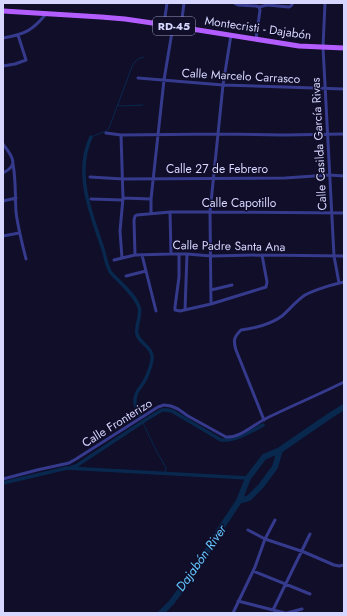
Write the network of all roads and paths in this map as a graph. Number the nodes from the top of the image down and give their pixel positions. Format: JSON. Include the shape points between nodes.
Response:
{"nodes":[{"id":1,"x":167,"y":3,"type":"edge"},
{"id":2,"x":184,"y":3,"type":"edge"},
{"id":3,"x":234,"y":3,"type":"edge"},
{"id":4,"x":293,"y":3,"type":"edge"},
{"id":5,"x":325,"y":3,"type":"edge"},
{"id":6,"x":259,"y":7,"type":"junction"},
{"id":7,"x":3,"y":11,"type":"edge"},
{"id":8,"x":46,"y":14,"type":"junction"},
{"id":9,"x":164,"y":24,"type":"junction"},
{"id":10,"x":173,"y":26,"type":"junction"},
{"id":11,"x":181,"y":27,"type":"junction"},
{"id":12,"x":18,"y":35,"type":"junction"},
{"id":13,"x":231,"y":35,"type":"junction"},
{"id":14,"x":3,"y":38,"type":"edge"},
{"id":15,"x":256,"y":39,"type":"junction"},
{"id":16,"x":323,"y":48,"type":"junction"},
{"id":17,"x":344,"y":48,"type":"edge"},
{"id":18,"x":3,"y":66,"type":"edge"},
{"id":19,"x":138,"y":78,"type":"dead end"},
{"id":20,"x":164,"y":80,"type":"junction"},
{"id":21,"x":223,"y":85,"type":"junction"},
{"id":22,"x":324,"y":88,"type":"junction"},
{"id":23,"x":344,"y":89,"type":"edge"},
{"id":24,"x":106,"y":133,"type":"dead end"},
{"id":25,"x":158,"y":134,"type":"junction"},
{"id":26,"x":218,"y":134,"type":"junction"},
{"id":27,"x":327,"y":134,"type":"junction"},
{"id":28,"x":344,"y":134,"type":"edge"},
{"id":29,"x":121,"y":135,"type":"junction"},
{"id":30,"x":3,"y":144,"type":"edge"},
{"id":31,"x":13,"y":164,"type":"junction"},
{"id":32,"x":3,"y":173,"type":"edge"},
{"id":33,"x":329,"y":175,"type":"junction"},
{"id":34,"x":344,"y":176,"type":"edge"},
{"id":35,"x":90,"y":177,"type":"dead end"},
{"id":36,"x":153,"y":178,"type":"junction"},
{"id":37,"x":123,"y":179,"type":"junction"},
{"id":38,"x":213,"y":179,"type":"junction"},
{"id":39,"x":16,"y":198,"type":"junction"},
{"id":40,"x":91,"y":199,"type":"dead end"},
{"id":41,"x":122,"y":199,"type":"junction"},
{"id":42,"x":151,"y":199,"type":"junction"},
{"id":43,"x":3,"y":201,"type":"edge"},
{"id":44,"x":170,"y":212,"type":"junction"},
{"id":45,"x":210,"y":212,"type":"junction"},
{"id":46,"x":151,"y":213,"type":"junction"},
{"id":47,"x":332,"y":213,"type":"junction"},
{"id":48,"x":344,"y":213,"type":"edge"},
{"id":49,"x":19,"y":233,"type":"junction"},
{"id":50,"x":3,"y":236,"type":"edge"},
{"id":51,"x":171,"y":254,"type":"junction"},
{"id":52,"x":179,"y":254,"type":"junction"},
{"id":53,"x":187,"y":254,"type":"junction"},
{"id":54,"x":135,"y":255,"type":"junction"},
{"id":55,"x":142,"y":255,"type":"junction"},
{"id":56,"x":262,"y":255,"type":"junction"},
{"id":57,"x":211,"y":256,"type":"junction"},
{"id":58,"x":334,"y":256,"type":"junction"},
{"id":59,"x":344,"y":256,"type":"edge"},
{"id":60,"x":26,"y":258,"type":"dead end"},
{"id":61,"x":122,"y":258,"type":"junction"},
{"id":62,"x":114,"y":260,"type":"dead end"},
{"id":63,"x":146,"y":271,"type":"junction"},
{"id":64,"x":126,"y":276,"type":"dead end"},
{"id":65,"x":344,"y":282,"type":"edge"},
{"id":66,"x":339,"y":283,"type":"junction"},
{"id":67,"x":232,"y":285,"type":"dead end"},
{"id":68,"x":211,"y":290,"type":"junction"},
{"id":69,"x":211,"y":304,"type":"junction"},
{"id":70,"x":186,"y":310,"type":"junction"},
{"id":71,"x":156,"y":311,"type":"dead end"},
{"id":72,"x":344,"y":382,"type":"edge"},
{"id":73,"x":264,"y":420,"type":"junction"},
{"id":74,"x":3,"y":479,"type":"edge"},
{"id":75,"x":275,"y":520,"type":"dead end"},
{"id":76,"x":248,"y":530,"type":"dead end"},
{"id":77,"x":310,"y":534,"type":"dead end"},
{"id":78,"x":265,"y":539,"type":"junction"},
{"id":79,"x":302,"y":551,"type":"junction"},
{"id":80,"x":344,"y":565,"type":"edge"},
{"id":81,"x":253,"y":571,"type":"junction"},
{"id":82,"x":286,"y":584,"type":"junction"},
{"id":83,"x":310,"y":594,"type":"dead end"},
{"id":84,"x":238,"y":601,"type":"junction"},
{"id":85,"x":302,"y":609,"type":"dead end"},
{"id":86,"x":273,"y":610,"type":"junction"},
{"id":87,"x":233,"y":613,"type":"edge"},
{"id":88,"x":286,"y":613,"type":"edge"}],
"edges":[{"from":1,"to":9,"type":"street"},
{"from":2,"to":11,"type":"street"},
{"from":3,"to":6,"type":"street"},
{"from":4,"to":6,"type":"street","via":[[289,7]]},
{"from":5,"to":16,"type":"street","name":"Calle Casilda García Rivas"},
{"from":6,"to":15,"type":"street"},
{"from":7,"to":8,"type":"main road","name":"Montecristi - Dajabón","number":"RD-45"},
{"from":8,"to":9,"type":"main road","name":"Montecristi - Dajabón","number":"RD-45"},
{"from":8,"to":12,"type":"street","via":[[38,24]]},
{"from":9,"to":10,"type":"main road","name":"Montecristi - Dajabón","number":"RD-45"},
{"from":10,"to":11,"type":"main road","name":"Montecristi - Dajabón","number":"RD-45"},
{"from":10,"to":20,"type":"street"},
{"from":11,"to":13,"type":"main road","name":"Montecristi - Dajabón","number":"RD-45"},
{"from":12,"to":14,"type":"street"},
{"from":12,"to":18,"type":"street","via":[[26,60]]},
{"from":13,"to":15,"type":"main road","name":"Montecristi - Dajabón","number":"RD-45"},
{"from":13,"to":21,"type":"street"},
{"from":15,"to":16,"type":"main road","name":"Montecristi - Dajabón","number":"RD-45"},
{"from":16,"to":17,"type":"main road","name":"Montecristi - Dajabón","number":"RD-45"},
{"from":16,"to":22,"type":"street","name":"Calle Casilda García Rivas"},
{"from":19,"to":20,"type":"street","name":"Calle Marcelo Carrasco"},
{"from":20,"to":21,"type":"street","name":"Calle Marcelo Carrasco"},
{"from":20,"to":25,"type":"street"},
{"from":21,"to":22,"type":"street","name":"Calle Marcelo Carrasco"},
{"from":21,"to":26,"type":"street"},
{"from":22,"to":23,"type":"street","name":"Calle Marcelo Carrasco"},
{"from":22,"to":27,"type":"street","name":"Calle Casilda García Rivas"},
{"from":24,"to":29,"type":"street"},
{"from":25,"to":26,"type":"street"},
{"from":25,"to":29,"type":"street"},
{"from":25,"to":36,"type":"street"},
{"from":26,"to":27,"type":"street"},
{"from":26,"to":38,"type":"street"},
{"from":27,"to":28,"type":"street"},
{"from":27,"to":33,"type":"street","name":"Calle Casilda García Rivas"},
{"from":29,"to":37,"type":"street"},
{"from":30,"to":31,"type":"street"},
{"from":31,"to":32,"type":"street"},
{"from":31,"to":39,"type":"street"},
{"from":33,"to":34,"type":"street","name":"Calle 27 de Febrero"},
{"from":33,"to":38,"type":"street","name":"Calle 27 de Febrero"},
{"from":33,"to":47,"type":"street","name":"Calle Casilda García Rivas"},
{"from":35,"to":37,"type":"street","name":"Calle 27 de Febrero"},
{"from":36,"to":37,"type":"street","name":"Calle 27 de Febrero"},
{"from":36,"to":38,"type":"street","name":"Calle 27 de Febrero"},
{"from":36,"to":42,"type":"street"},
{"from":37,"to":41,"type":"street"},
{"from":38,"to":45,"type":"street"},
{"from":39,"to":43,"type":"street"},
{"from":39,"to":49,"type":"street"},
{"from":40,"to":41,"type":"street"},
{"from":41,"to":42,"type":"street"},
{"from":41,"to":61,"type":"street"},
{"from":42,"to":46,"type":"street"},
{"from":44,"to":45,"type":"street","name":"Calle Capotillo"},
{"from":44,"to":46,"type":"street","name":"Calle Capotillo"},
{"from":44,"to":51,"type":"street"},
{"from":45,"to":47,"type":"street","name":"Calle Capotillo"},
{"from":45,"to":57,"type":"street"},
{"from":46,"to":54,"type":"street","name":"Calle Capotillo","via":[[135,216]]},
{"from":47,"to":48,"type":"street","name":"Calle Capotillo"},
{"from":47,"to":58,"type":"street","name":"Calle Casilda García Rivas"},
{"from":49,"to":50,"type":"street"},
{"from":49,"to":60,"type":"street"},
{"from":51,"to":52,"type":"street","name":"Calle Padre Santa Ana"},
{"from":51,"to":55,"type":"street","name":"Calle Padre Santa Ana"},
{"from":52,"to":53,"type":"street","name":"Calle Padre Santa Ana"},
{"from":52,"to":70,"type":"street","via":[[175,307],[177,311]]},
{"from":53,"to":57,"type":"street","name":"Calle Padre Santa Ana"},
{"from":53,"to":70,"type":"street"},
{"from":54,"to":55,"type":"street","name":"Calle Padre Santa Ana"},
{"from":54,"to":61,"type":"street","name":"Calle Padre Santa Ana"},
{"from":55,"to":63,"type":"street"},
{"from":56,"to":57,"type":"street","name":"Calle Padre Santa Ana"},
{"from":56,"to":58,"type":"street","name":"Calle Padre Santa Ana"},
{"from":56,"to":69,"type":"street","via":[[266,288]]},
{"from":57,"to":68,"type":"street"},
{"from":58,"to":59,"type":"street","name":"Calle Padre Santa Ana"},
{"from":58,"to":66,"type":"street","name":"Calle Casilda García Rivas"},
{"from":61,"to":62,"type":"street","name":"Calle Padre Santa Ana"},
{"from":63,"to":64,"type":"street"},
{"from":63,"to":71,"type":"street"},
{"from":65,"to":66,"type":"street"},
{"from":66,"to":73,"type":"street","via":[[307,294],[273,322],[241,330],[235,337],[236,350]]},
{"from":67,"to":68,"type":"street"},
{"from":68,"to":69,"type":"street"},
{"from":69,"to":70,"type":"street"},
{"from":72,"to":73,"type":"street","name":"Calle Fronterizo"},
{"from":73,"to":74,"type":"street","name":"Calle Fronterizo","via":[[240,434],[226,437],[178,409],[164,405],[76,460]]},
{"from":75,"to":78,"type":"street"},
{"from":76,"to":78,"type":"street"},
{"from":77,"to":79,"type":"street"},
{"from":78,"to":79,"type":"street"},
{"from":78,"to":81,"type":"street"},
{"from":79,"to":80,"type":"street","via":[[334,565]]},
{"from":79,"to":82,"type":"street"},
{"from":81,"to":82,"type":"street"},
{"from":81,"to":84,"type":"street"},
{"from":82,"to":83,"type":"street"},
{"from":82,"to":86,"type":"street"},
{"from":84,"to":86,"type":"street"},
{"from":84,"to":87,"type":"street"},
{"from":85,"to":88,"type":"street"},
{"from":86,"to":88,"type":"street"}]}
